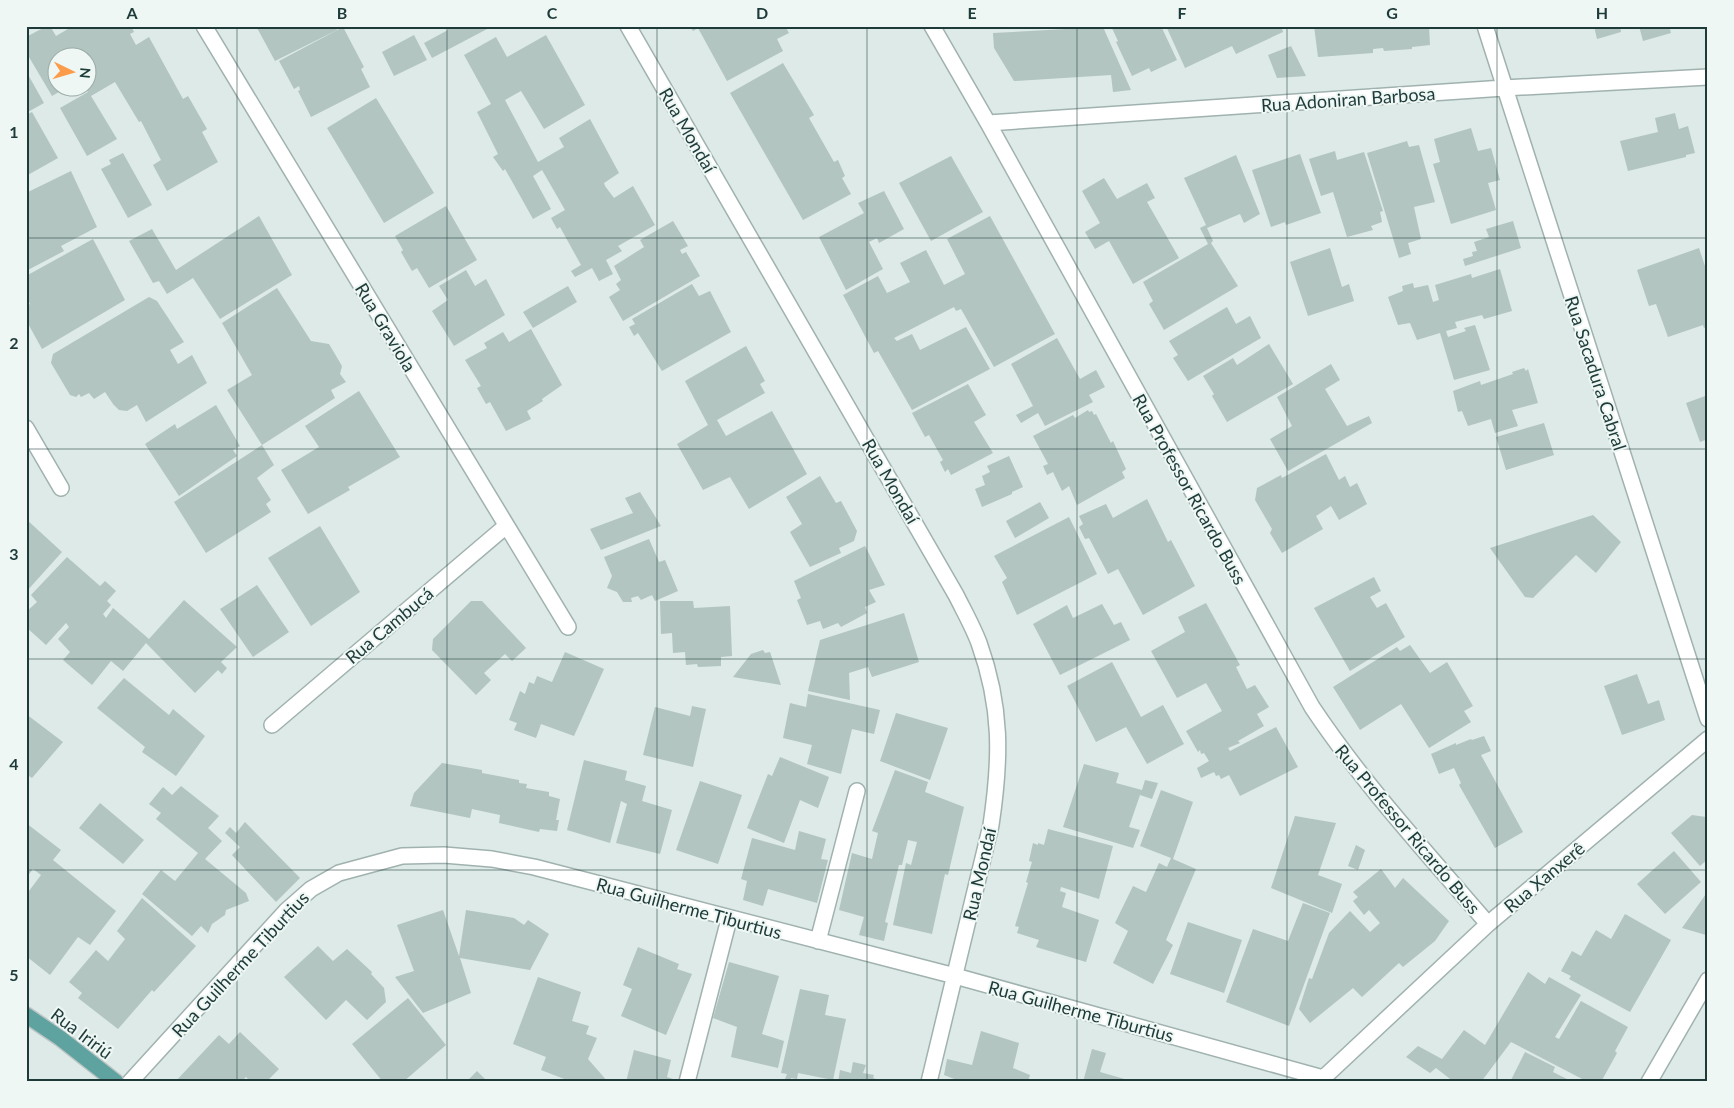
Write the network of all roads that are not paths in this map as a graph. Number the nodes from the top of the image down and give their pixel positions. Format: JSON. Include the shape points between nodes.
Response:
{"nodes":[{"id":1,"x":204,"y":26,"type":"edge"},
{"id":2,"x":628,"y":26,"type":"edge"},
{"id":3,"x":932,"y":26,"type":"edge"},
{"id":4,"x":1485,"y":26,"type":"edge"},
{"id":5,"x":1708,"y":77,"type":"edge"},
{"id":6,"x":1504,"y":88,"type":"junction"},
{"id":7,"x":988,"y":123,"type":"junction"},
{"id":8,"x":26,"y":428,"type":"edge"},
{"id":9,"x":60,"y":488,"type":"dead end"},
{"id":10,"x":506,"y":526,"type":"junction"},
{"id":11,"x":568,"y":627,"type":"dead end"},
{"id":12,"x":1708,"y":719,"type":"edge"},
{"id":13,"x":272,"y":725,"type":"dead end"},
{"id":14,"x":1708,"y":739,"type":"edge"},
{"id":15,"x":856,"y":791,"type":"dead end"},
{"id":16,"x":729,"y":919,"type":"junction"},
{"id":17,"x":1488,"y":924,"type":"junction"},
{"id":18,"x":818,"y":941,"type":"junction"},
{"id":19,"x":955,"y":976,"type":"junction"},
{"id":20,"x":1708,"y":980,"type":"edge"},
{"id":21,"x":26,"y":1015,"type":"edge"},
{"id":22,"x":1321,"y":1080,"type":"edge"},
{"id":23,"x":116,"y":1082,"type":"edge"},
{"id":24,"x":130,"y":1082,"type":"edge"},
{"id":25,"x":687,"y":1082,"type":"edge"},
{"id":26,"x":928,"y":1082,"type":"edge"},
{"id":27,"x":1649,"y":1082,"type":"edge"}],
"edges":[{"from":1,"to":10,"type":"street","name":"Rua Graviola"},
{"from":2,"to":19,"type":"street","name":"Rua Mondaí","via":[[956,595],[979,642],[994,693],[999,732],[997,786],[991,825]]},
{"from":3,"to":7,"type":"street","name":"Rua Professor Ricardo Buss"},
{"from":4,"to":6,"type":"street","name":"Rua Sacadura Cabral"},
{"from":5,"to":6,"type":"street","name":"Rua Adoniran Barbosa"},
{"from":6,"to":7,"type":"street","name":"Rua Adoniran Barbosa"},
{"from":6,"to":12,"type":"street","name":"Rua Sacadura Cabral"},
{"from":7,"to":17,"type":"street","name":"Rua Professor Ricardo Buss","via":[[1312,707],[1364,779]]},
{"from":8,"to":9,"type":"street"},
{"from":10,"to":11,"type":"street","name":"Rua Graviola"},
{"from":10,"to":13,"type":"street","name":"Rua Cambucá"},
{"from":14,"to":17,"type":"street","name":"Rua Xanxerê"},
{"from":15,"to":18,"type":"street"},
{"from":16,"to":18,"type":"street","name":"Rua Guilherme Tiburtius"},
{"from":16,"to":24,"type":"street","name":"Rua Guilherme Tiburtius","via":[[534,867],[492,859],[402,856],[374,863],[339,873],[312,889],[286,911]]},
{"from":16,"to":25,"type":"street"},
{"from":17,"to":22,"type":"street","name":"Rua Xanxerê"},
{"from":18,"to":19,"type":"street","name":"Rua Guilherme Tiburtius"},
{"from":19,"to":22,"type":"street","name":"Rua Guilherme Tiburtius"},
{"from":19,"to":26,"type":"street","name":"Rua Mondaí"},
{"from":20,"to":27,"type":"street"},
{"from":21,"to":23,"type":"main road","name":"Rua Iririú"}]}
